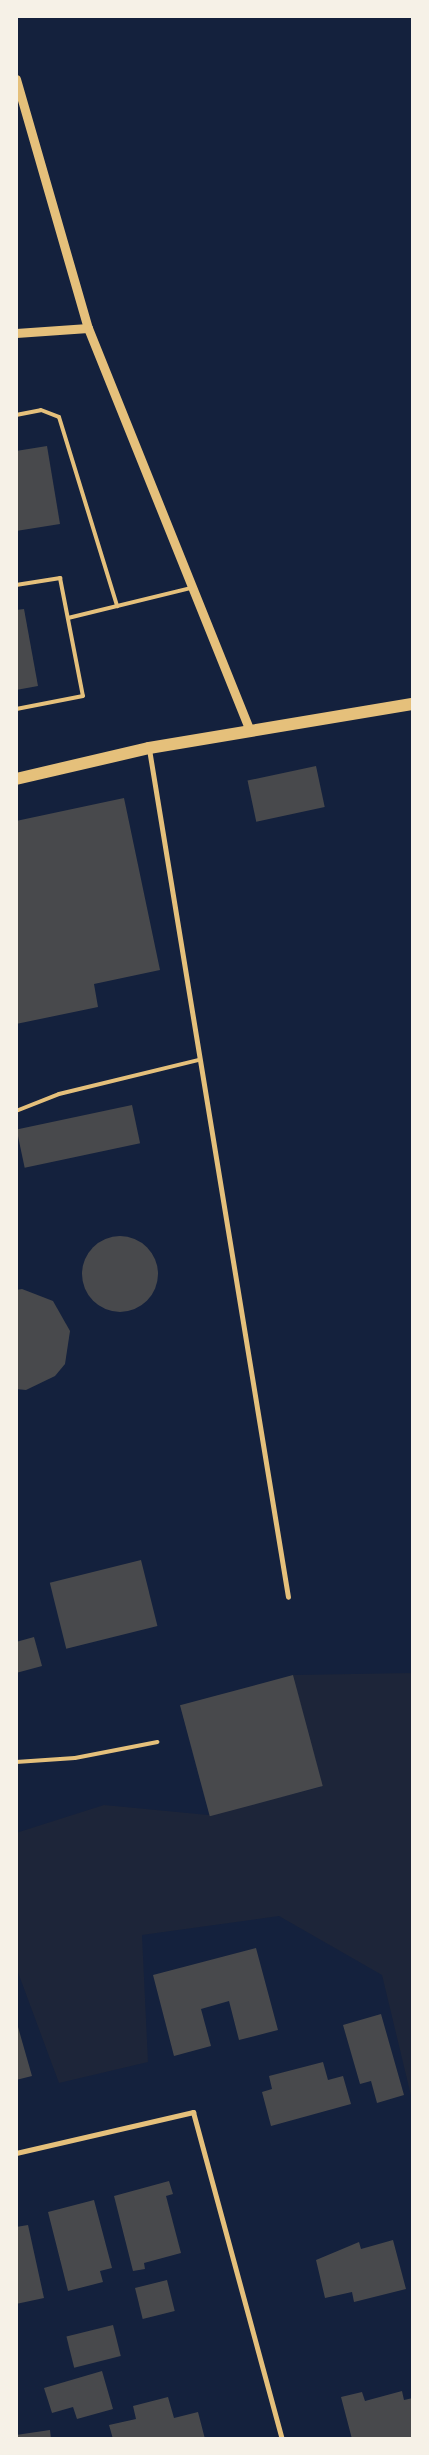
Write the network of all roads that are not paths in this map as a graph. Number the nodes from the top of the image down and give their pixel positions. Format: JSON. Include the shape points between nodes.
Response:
{"nodes":[{"id":1,"x":16,"y":79,"type":"edge"},
{"id":2,"x":88,"y":328,"type":"junction"},
{"id":3,"x":16,"y":333,"type":"edge"},
{"id":4,"x":16,"y":415,"type":"edge"},
{"id":5,"x":16,"y":585,"type":"edge"},
{"id":6,"x":194,"y":588,"type":"junction"},
{"id":7,"x":117,"y":606,"type":"junction"},
{"id":8,"x":68,"y":618,"type":"junction"},
{"id":9,"x":413,"y":704,"type":"edge"},
{"id":10,"x":16,"y":709,"type":"edge"},
{"id":11,"x":250,"y":731,"type":"junction"},
{"id":12,"x":149,"y":748,"type":"junction"},
{"id":13,"x":16,"y":774,"type":"edge"},
{"id":14,"x":17,"y":779,"type":"edge"},
{"id":15,"x":198,"y":1060,"type":"junction"},
{"id":16,"x":16,"y":1111,"type":"edge"},
{"id":17,"x":288,"y":1598,"type":"dead end"},
{"id":18,"x":157,"y":1742,"type":"dead end"},
{"id":19,"x":16,"y":1762,"type":"edge"},
{"id":20,"x":16,"y":2153,"type":"edge"},
{"id":21,"x":282,"y":2439,"type":"edge"}],
"edges":[{"from":1,"to":2,"type":"street"},
{"from":2,"to":3,"type":"street"},
{"from":2,"to":6,"type":"street"},
{"from":4,"to":7,"type":"lane","via":[[41,410],[59,417]]},
{"from":5,"to":8,"type":"lane","via":[[60,578]]},
{"from":6,"to":7,"type":"lane"},
{"from":6,"to":11,"type":"street"},
{"from":7,"to":8,"type":"lane"},
{"from":8,"to":10,"type":"lane","via":[[83,696]]},
{"from":9,"to":11,"type":"main road"},
{"from":11,"to":12,"type":"main road"},
{"from":12,"to":14,"type":"main road"},
{"from":12,"to":15,"type":"street"},
{"from":13,"to":14,"type":"lane"},
{"from":15,"to":16,"type":"lane","via":[[58,1094]]},
{"from":15,"to":17,"type":"street"},
{"from":18,"to":19,"type":"lane","via":[[74,1758]]},
{"from":20,"to":21,"type":"street","via":[[193,2112]]}]}
